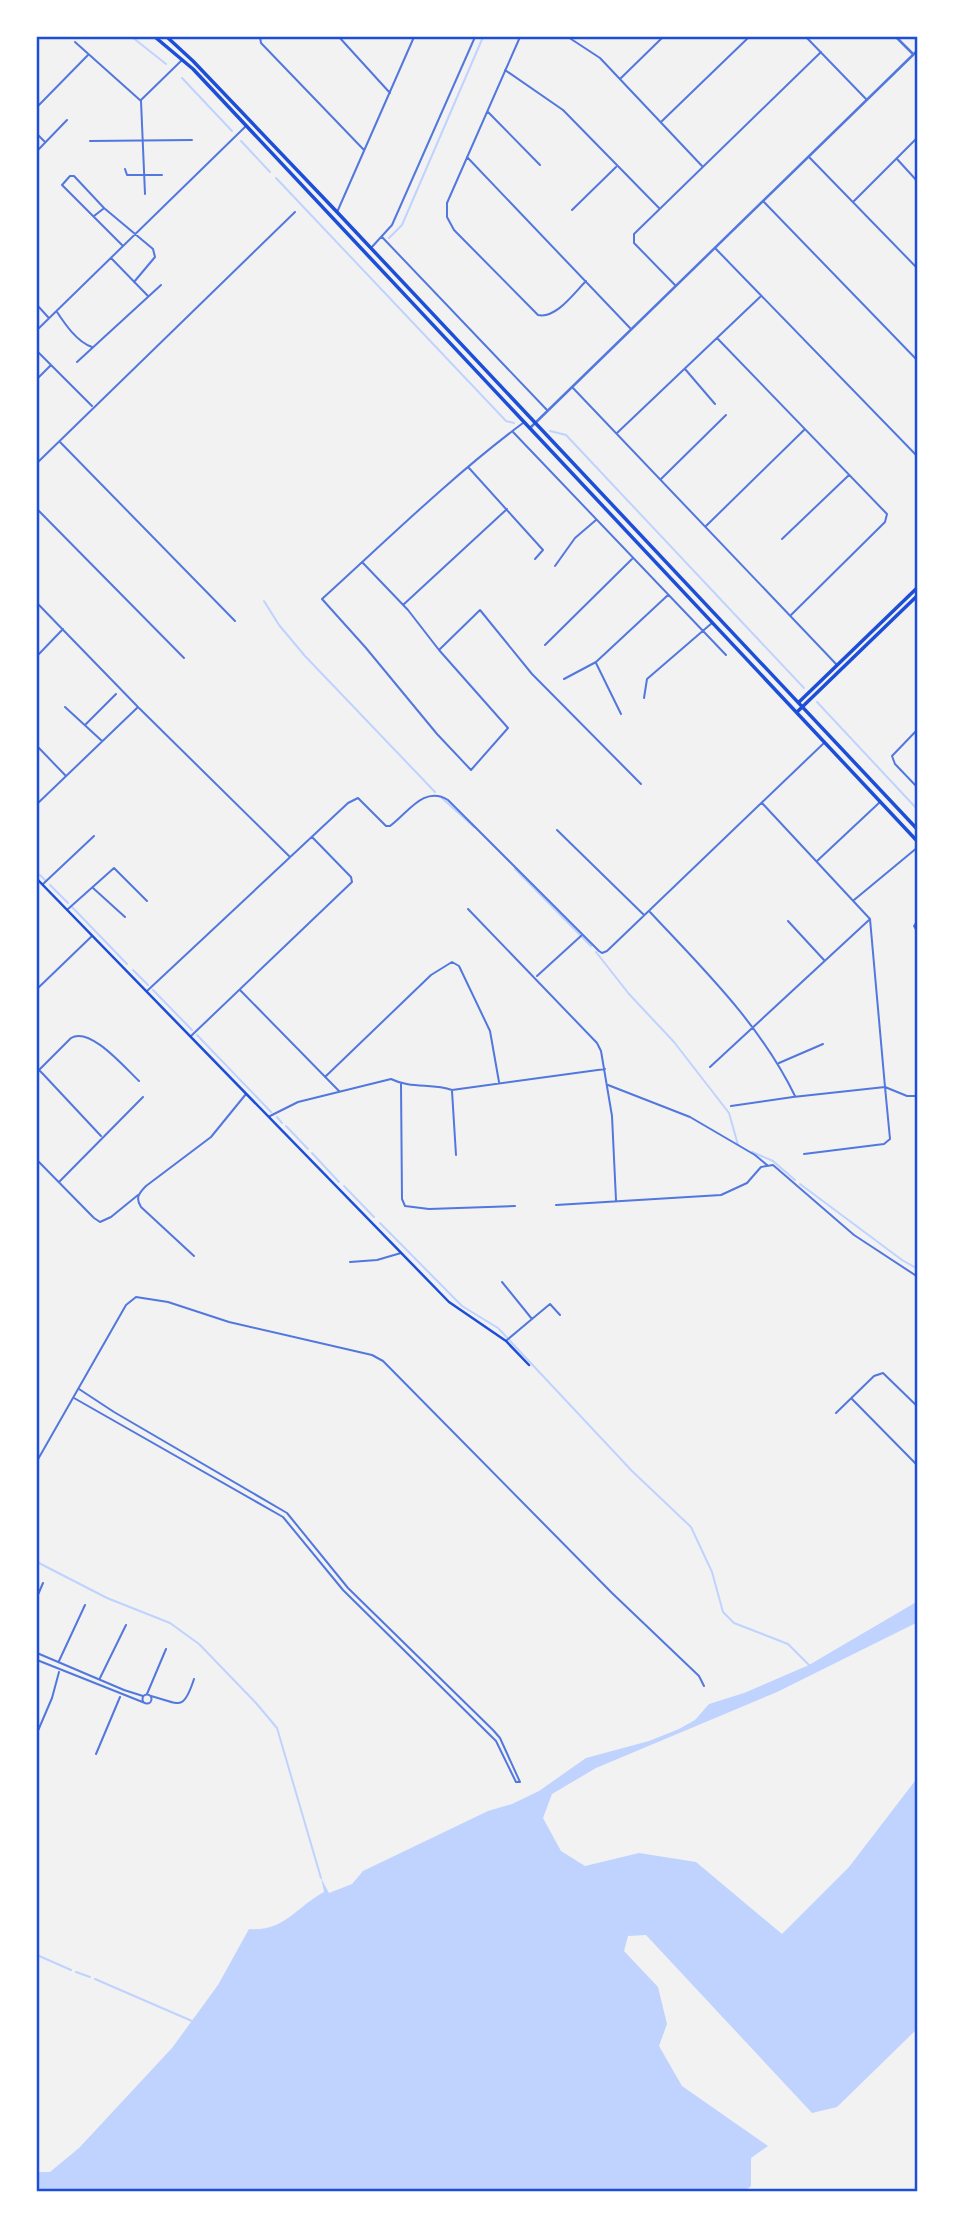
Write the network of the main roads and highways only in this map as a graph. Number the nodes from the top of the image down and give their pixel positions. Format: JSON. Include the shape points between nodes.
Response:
{"nodes":[{"id":1,"x":167,"y":37,"type":"edge"},
{"id":2,"x":158,"y":38,"type":"edge"},
{"id":3,"x":918,"y":587,"type":"edge"},
{"id":4,"x":918,"y":595,"type":"edge"},
{"id":5,"x":840,"y":667,"type":"junction"},
{"id":6,"x":799,"y":702,"type":"junction"},
{"id":7,"x":803,"y":706,"type":"junction"},
{"id":8,"x":793,"y":708,"type":"junction"},
{"id":9,"x":797,"y":712,"type":"junction"},
{"id":10,"x":918,"y":830,"type":"edge"},
{"id":11,"x":918,"y":842,"type":"edge"},
{"id":12,"x":37,"y":879,"type":"edge"},
{"id":13,"x":529,"y":1365,"type":"dead end"}],
"edges":[{"from":1,"to":6,"type":"main road"},
{"from":2,"to":8,"type":"main road","via":[[183,59]]},
{"from":3,"to":5,"type":"main road"},
{"from":4,"to":5,"type":"main road"},
{"from":5,"to":6,"type":"main road"},
{"from":5,"to":7,"type":"main road"},
{"from":6,"to":7,"type":"main road"},
{"from":6,"to":8,"type":"main road"},
{"from":7,"to":9,"type":"main road"},
{"from":7,"to":10,"type":"main road"},
{"from":8,"to":9,"type":"main road"},
{"from":9,"to":11,"type":"main road"},
{"from":12,"to":13,"type":"main road","via":[[375,1228],[460,1311],[507,1340]]}]}
